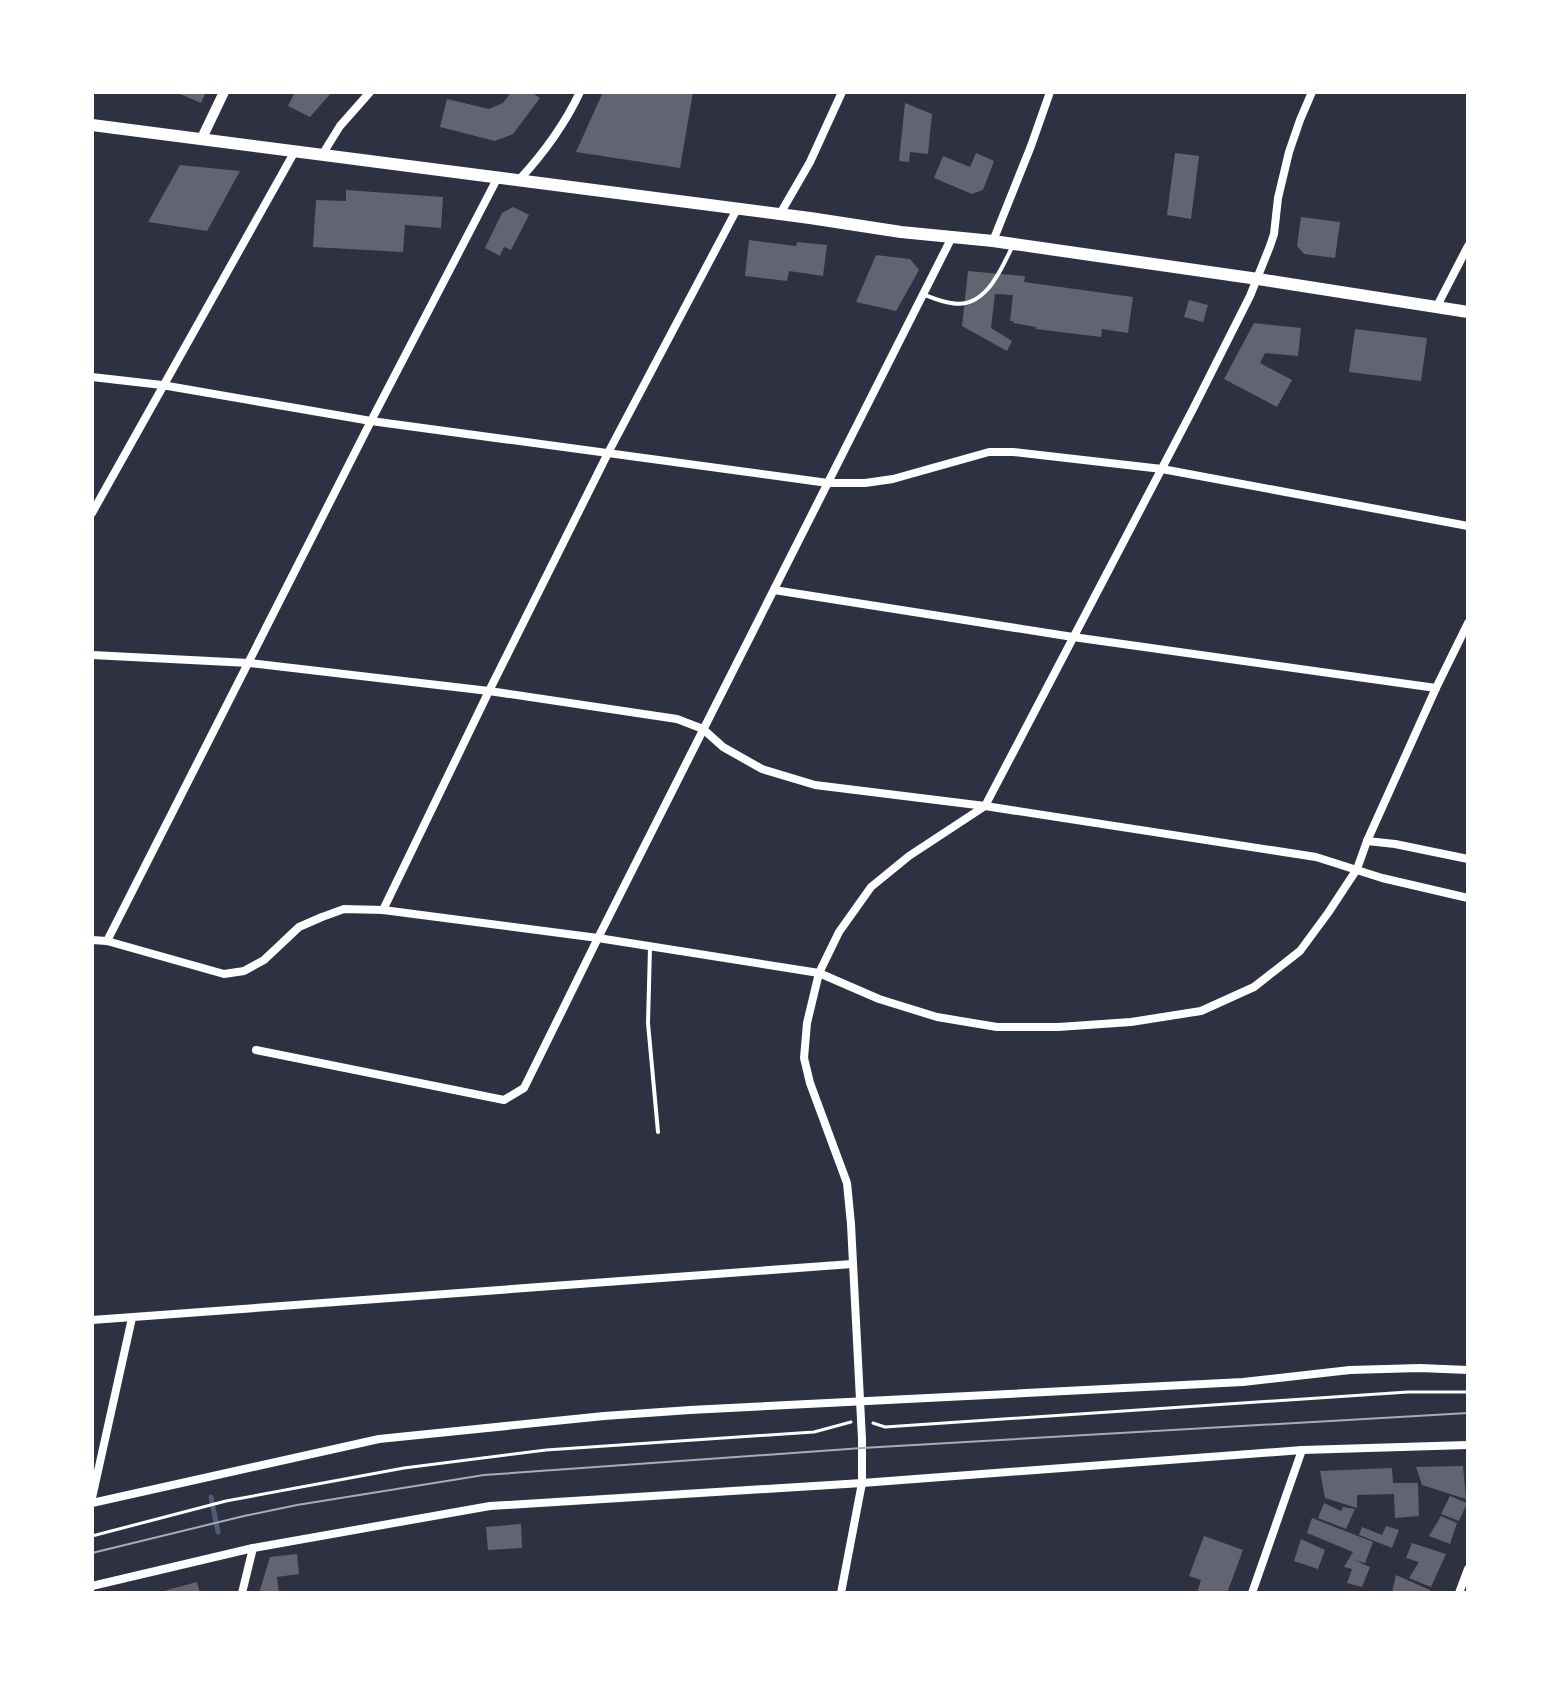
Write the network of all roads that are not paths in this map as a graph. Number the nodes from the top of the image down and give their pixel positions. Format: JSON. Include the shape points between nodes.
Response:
{"nodes":[{"id":1,"x":224,"y":92,"type":"edge"},
{"id":2,"x":370,"y":92,"type":"edge"},
{"id":3,"x":580,"y":92,"type":"edge"},
{"id":4,"x":842,"y":92,"type":"edge"},
{"id":5,"x":1050,"y":92,"type":"edge"},
{"id":6,"x":1312,"y":92,"type":"edge"},
{"id":7,"x":92,"y":125,"type":"edge"},
{"id":8,"x":202,"y":138,"type":"junction"},
{"id":9,"x":295,"y":151,"type":"junction"},
{"id":10,"x":322,"y":155,"type":"junction"},
{"id":11,"x":498,"y":177,"type":"junction"},
{"id":12,"x":519,"y":180,"type":"junction"},
{"id":13,"x":737,"y":209,"type":"junction"},
{"id":14,"x":780,"y":214,"type":"junction"},
{"id":15,"x":952,"y":237,"type":"junction"},
{"id":16,"x":993,"y":241,"type":"junction"},
{"id":17,"x":1013,"y":244,"type":"junction"},
{"id":18,"x":1468,"y":246,"type":"edge"},
{"id":19,"x":1258,"y":279,"type":"junction"},
{"id":20,"x":923,"y":294,"type":"junction"},
{"id":21,"x":1436,"y":308,"type":"junction"},
{"id":22,"x":1468,"y":312,"type":"edge"},
{"id":23,"x":92,"y":377,"type":"edge"},
{"id":24,"x":162,"y":385,"type":"junction"},
{"id":25,"x":371,"y":421,"type":"junction"},
{"id":26,"x":608,"y":453,"type":"junction"},
{"id":27,"x":1162,"y":469,"type":"junction"},
{"id":28,"x":828,"y":483,"type":"junction"},
{"id":29,"x":92,"y":513,"type":"edge"},
{"id":30,"x":1468,"y":526,"type":"edge"},
{"id":31,"x":774,"y":590,"type":"junction"},
{"id":32,"x":1468,"y":623,"type":"edge"},
{"id":33,"x":1073,"y":637,"type":"junction"},
{"id":34,"x":92,"y":655,"type":"edge"},
{"id":35,"x":249,"y":663,"type":"junction"},
{"id":36,"x":1436,"y":688,"type":"junction"},
{"id":37,"x":489,"y":691,"type":"junction"},
{"id":38,"x":703,"y":729,"type":"junction"},
{"id":39,"x":985,"y":806,"type":"junction"},
{"id":40,"x":1367,"y":841,"type":"junction"},
{"id":41,"x":1468,"y":859,"type":"edge"},
{"id":42,"x":1357,"y":869,"type":"junction"},
{"id":43,"x":1468,"y":898,"type":"edge"},
{"id":44,"x":383,"y":910,"type":"junction"},
{"id":45,"x":598,"y":938,"type":"junction"},
{"id":46,"x":92,"y":940,"type":"edge"},
{"id":47,"x":107,"y":941,"type":"junction"},
{"id":48,"x":650,"y":946,"type":"junction"},
{"id":49,"x":819,"y":973,"type":"junction"},
{"id":50,"x":256,"y":1050,"type":"dead end"},
{"id":51,"x":658,"y":1132,"type":"dead end"},
{"id":52,"x":852,"y":1264,"type":"junction"},
{"id":53,"x":132,"y":1318,"type":"junction"},
{"id":54,"x":92,"y":1320,"type":"edge"},
{"id":55,"x":1468,"y":1370,"type":"edge"},
{"id":56,"x":861,"y":1402,"type":"junction"},
{"id":57,"x":1468,"y":1445,"type":"edge"},
{"id":58,"x":1302,"y":1450,"type":"junction"},
{"id":59,"x":862,"y":1483,"type":"junction"},
{"id":60,"x":92,"y":1501,"type":"edge"},
{"id":61,"x":253,"y":1548,"type":"junction"},
{"id":62,"x":1468,"y":1569,"type":"edge"},
{"id":63,"x":92,"y":1586,"type":"edge"},
{"id":64,"x":242,"y":1593,"type":"edge"},
{"id":65,"x":841,"y":1593,"type":"edge"},
{"id":66,"x":1252,"y":1593,"type":"edge"},
{"id":67,"x":1459,"y":1593,"type":"edge"}],
"edges":[{"from":1,"to":8,"type":"street"},
{"from":2,"to":10,"type":"street"},
{"from":3,"to":12,"type":"street"},
{"from":4,"to":14,"type":"street"},
{"from":5,"to":16,"type":"street"},
{"from":6,"to":19,"type":"street","via":[[1289,152],[1274,234]]},
{"from":7,"to":8,"type":"main road"},
{"from":8,"to":9,"type":"main road"},
{"from":9,"to":10,"type":"main road"},
{"from":9,"to":24,"type":"street"},
{"from":10,"to":11,"type":"main road"},
{"from":11,"to":12,"type":"main road"},
{"from":11,"to":25,"type":"street"},
{"from":12,"to":13,"type":"main road"},
{"from":13,"to":14,"type":"main road"},
{"from":13,"to":26,"type":"street"},
{"from":14,"to":15,"type":"main road"},
{"from":15,"to":16,"type":"main road"},
{"from":15,"to":20,"type":"street"},
{"from":16,"to":17,"type":"main road"},
{"from":17,"to":19,"type":"main road"},
{"from":17,"to":20,"type":"lane","via":[[990,288],[971,302],[953,304]]},
{"from":18,"to":21,"type":"street"},
{"from":19,"to":21,"type":"main road"},
{"from":19,"to":27,"type":"street"},
{"from":20,"to":28,"type":"street"},
{"from":21,"to":22,"type":"main road"},
{"from":23,"to":24,"type":"street"},
{"from":24,"to":25,"type":"street"},
{"from":24,"to":29,"type":"street"},
{"from":25,"to":26,"type":"street"},
{"from":25,"to":35,"type":"street"},
{"from":26,"to":28,"type":"street"},
{"from":26,"to":37,"type":"street"},
{"from":27,"to":28,"type":"street","via":[[989,452],[893,479]]},
{"from":27,"to":30,"type":"street"},
{"from":27,"to":33,"type":"street"},
{"from":28,"to":31,"type":"street"},
{"from":31,"to":33,"type":"street"},
{"from":31,"to":38,"type":"street"},
{"from":32,"to":36,"type":"street"},
{"from":33,"to":36,"type":"street"},
{"from":33,"to":39,"type":"street"},
{"from":34,"to":35,"type":"street"},
{"from":35,"to":37,"type":"street"},
{"from":35,"to":47,"type":"street"},
{"from":36,"to":40,"type":"street"},
{"from":37,"to":38,"type":"street","via":[[677,719]]},
{"from":37,"to":44,"type":"street"},
{"from":38,"to":39,"type":"street","via":[[762,769],[815,785]]},
{"from":38,"to":45,"type":"street"},
{"from":39,"to":42,"type":"street","via":[[1316,857]]},
{"from":39,"to":49,"type":"street","via":[[871,887],[839,932]]},
{"from":40,"to":41,"type":"street"},
{"from":40,"to":42,"type":"street"},
{"from":42,"to":43,"type":"street"},
{"from":42,"to":49,"type":"street","via":[[1300,951],[1254,987],[1201,1011],[1131,1022],[997,1027],[937,1017]]},
{"from":44,"to":45,"type":"street"},
{"from":44,"to":47,"type":"street","via":[[344,909],[322,917],[299,927],[264,960],[224,974]]},
{"from":45,"to":48,"type":"street"},
{"from":45,"to":50,"type":"street","via":[[524,1088],[504,1100]]},
{"from":46,"to":47,"type":"street"},
{"from":48,"to":49,"type":"street"},
{"from":48,"to":51,"type":"lane","via":[[648,1023]]},
{"from":49,"to":52,"type":"street","via":[[804,1058],[847,1183]]},
{"from":52,"to":53,"type":"street"},
{"from":52,"to":56,"type":"street"},
{"from":53,"to":54,"type":"street"},
{"from":53,"to":60,"type":"street"},
{"from":55,"to":56,"type":"street","via":[[1350,1370],[1243,1382]]},
{"from":56,"to":59,"type":"street"},
{"from":56,"to":60,"type":"street","via":[[604,1416],[379,1439]]},
{"from":57,"to":58,"type":"street"},
{"from":58,"to":59,"type":"street"},
{"from":58,"to":66,"type":"street"},
{"from":59,"to":61,"type":"street","via":[[490,1506]]},
{"from":59,"to":65,"type":"street"},
{"from":61,"to":63,"type":"street"},
{"from":61,"to":64,"type":"street"},
{"from":62,"to":67,"type":"street"}]}
